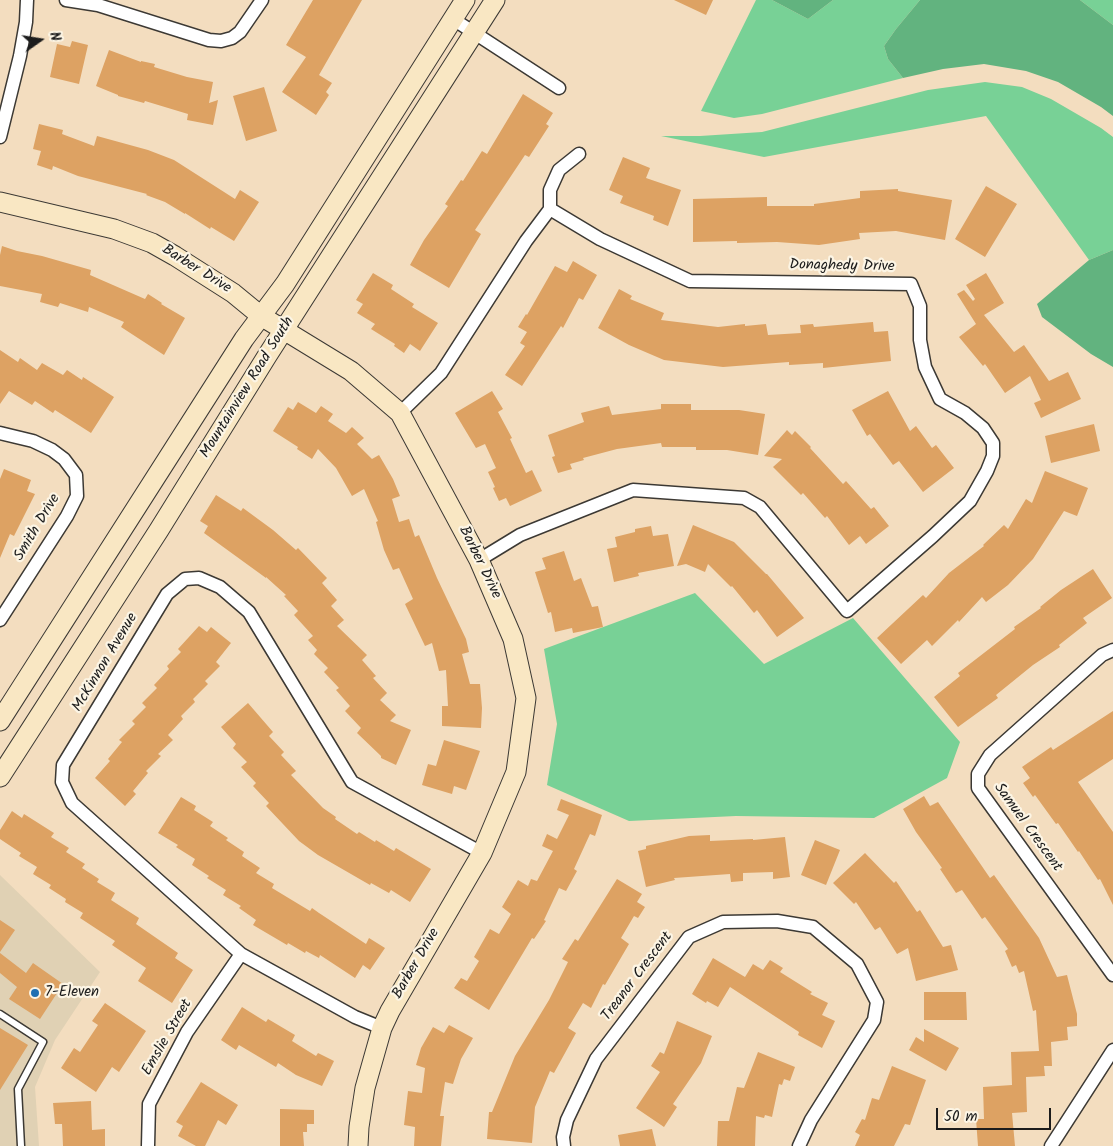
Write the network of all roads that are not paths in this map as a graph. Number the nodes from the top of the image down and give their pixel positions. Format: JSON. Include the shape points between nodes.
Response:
{"nodes":[{"id":1,"x":27,"y":0,"type":"edge"},
{"id":2,"x":66,"y":0,"type":"edge"},
{"id":3,"x":262,"y":0,"type":"edge"},
{"id":4,"x":465,"y":0,"type":"edge"},
{"id":5,"x":495,"y":0,"type":"edge"},
{"id":6,"x":453,"y":19,"type":"junction"},
{"id":7,"x":475,"y":33,"type":"junction"},
{"id":8,"x":559,"y":88,"type":"dead end"},
{"id":9,"x":0,"y":137,"type":"edge"},
{"id":10,"x":579,"y":154,"type":"dead end"},
{"id":11,"x":0,"y":202,"type":"edge"},
{"id":12,"x":550,"y":209,"type":"junction"},
{"id":13,"x":261,"y":316,"type":"junction"},
{"id":14,"x":284,"y":330,"type":"junction"},
{"id":15,"x":400,"y":413,"type":"junction"},
{"id":16,"x":0,"y":433,"type":"edge"},
{"id":17,"x":479,"y":560,"type":"junction"},
{"id":18,"x":0,"y":620,"type":"edge"},
{"id":19,"x":1113,"y":650,"type":"edge"},
{"id":20,"x":0,"y":720,"type":"edge"},
{"id":21,"x":0,"y":777,"type":"edge"},
{"id":22,"x":482,"y":853,"type":"junction"},
{"id":23,"x":241,"y":954,"type":"junction"},
{"id":24,"x":1113,"y":975,"type":"edge"},
{"id":25,"x":0,"y":1014,"type":"edge"},
{"id":26,"x":382,"y":1028,"type":"junction"},
{"id":27,"x":1113,"y":1050,"type":"edge"},
{"id":28,"x":21,"y":1146,"type":"edge"},
{"id":29,"x":148,"y":1146,"type":"edge"},
{"id":30,"x":358,"y":1146,"type":"edge"},
{"id":31,"x":564,"y":1146,"type":"edge"},
{"id":32,"x":799,"y":1146,"type":"edge"},
{"id":33,"x":1050,"y":1146,"type":"edge"}],
"edges":[{"from":1,"to":9,"type":"street","via":[[20,56]]},
{"from":2,"to":3,"type":"street","via":[[98,5],[221,41],[240,32]]},
{"from":4,"to":6,"type":"main road","name":"Mountainview Road South"},
{"from":5,"to":7,"type":"main road","name":"Mountainview Road South"},
{"from":6,"to":7,"type":"street"},
{"from":6,"to":13,"type":"main road","name":"Mountainview Road South","via":[[290,276]]},
{"from":7,"to":8,"type":"street"},
{"from":7,"to":14,"type":"main road","name":"Mountainview Road South"},
{"from":10,"to":12,"type":"street","via":[[559,170],[550,190]]},
{"from":11,"to":13,"type":"main road","name":"Barber Drive","via":[[114,229],[152,243],[233,293]]},
{"from":12,"to":15,"type":"street","via":[[441,373]]},
{"from":12,"to":17,"type":"street","name":"Donaghedy Drive","via":[[600,239],[690,281],[912,284],[920,306],[920,340],[925,367],[932,383],[940,399],[965,412],[983,428],[993,443],[993,456],[970,500],[847,611],[760,508],[744,498],[633,490],[520,535]]},
{"from":13,"to":14,"type":"main road","name":"Barber Drive"},
{"from":13,"to":20,"type":"main road","name":"Mountainview Road South"},
{"from":14,"to":15,"type":"main road","name":"Barber Drive","via":[[351,371]]},
{"from":14,"to":21,"type":"main road","name":"Mountainview Road South"},
{"from":15,"to":17,"type":"main road","name":"Barber Drive"},
{"from":16,"to":18,"type":"street","name":"Smith Drive","via":[[33,441],[64,459],[76,476],[77,496]]},
{"from":17,"to":22,"type":"main road","name":"Barber Drive","via":[[514,639],[526,698],[516,772]]},
{"from":19,"to":24,"type":"street","name":"Samuel Crescent","via":[[1102,655],[990,754],[978,774],[978,788]]},
{"from":22,"to":23,"type":"street","name":"McKinnon Avenue","via":[[352,782],[249,612],[220,587],[199,578],[185,578],[168,594],[63,765],[62,782],[72,803]]},
{"from":22,"to":26,"type":"main road","name":"Barber Drive"},
{"from":23,"to":26,"type":"street","name":"McKinnon Avenue","via":[[355,1017]]},
{"from":23,"to":29,"type":"street","name":"Emslie Street","via":[[187,1032],[149,1104]]},
{"from":25,"to":28,"type":"lane","via":[[43,1042],[18,1089]]},
{"from":26,"to":30,"type":"main road","name":"Barber Drive","via":[[364,1088]]},
{"from":27,"to":33,"type":"street"},
{"from":31,"to":32,"type":"street","name":"Treanor Crescent","via":[[567,1120],[596,1059],[689,938],[723,922],[777,921],[813,927],[857,964],[877,1002],[874,1020],[811,1120]]}]}
